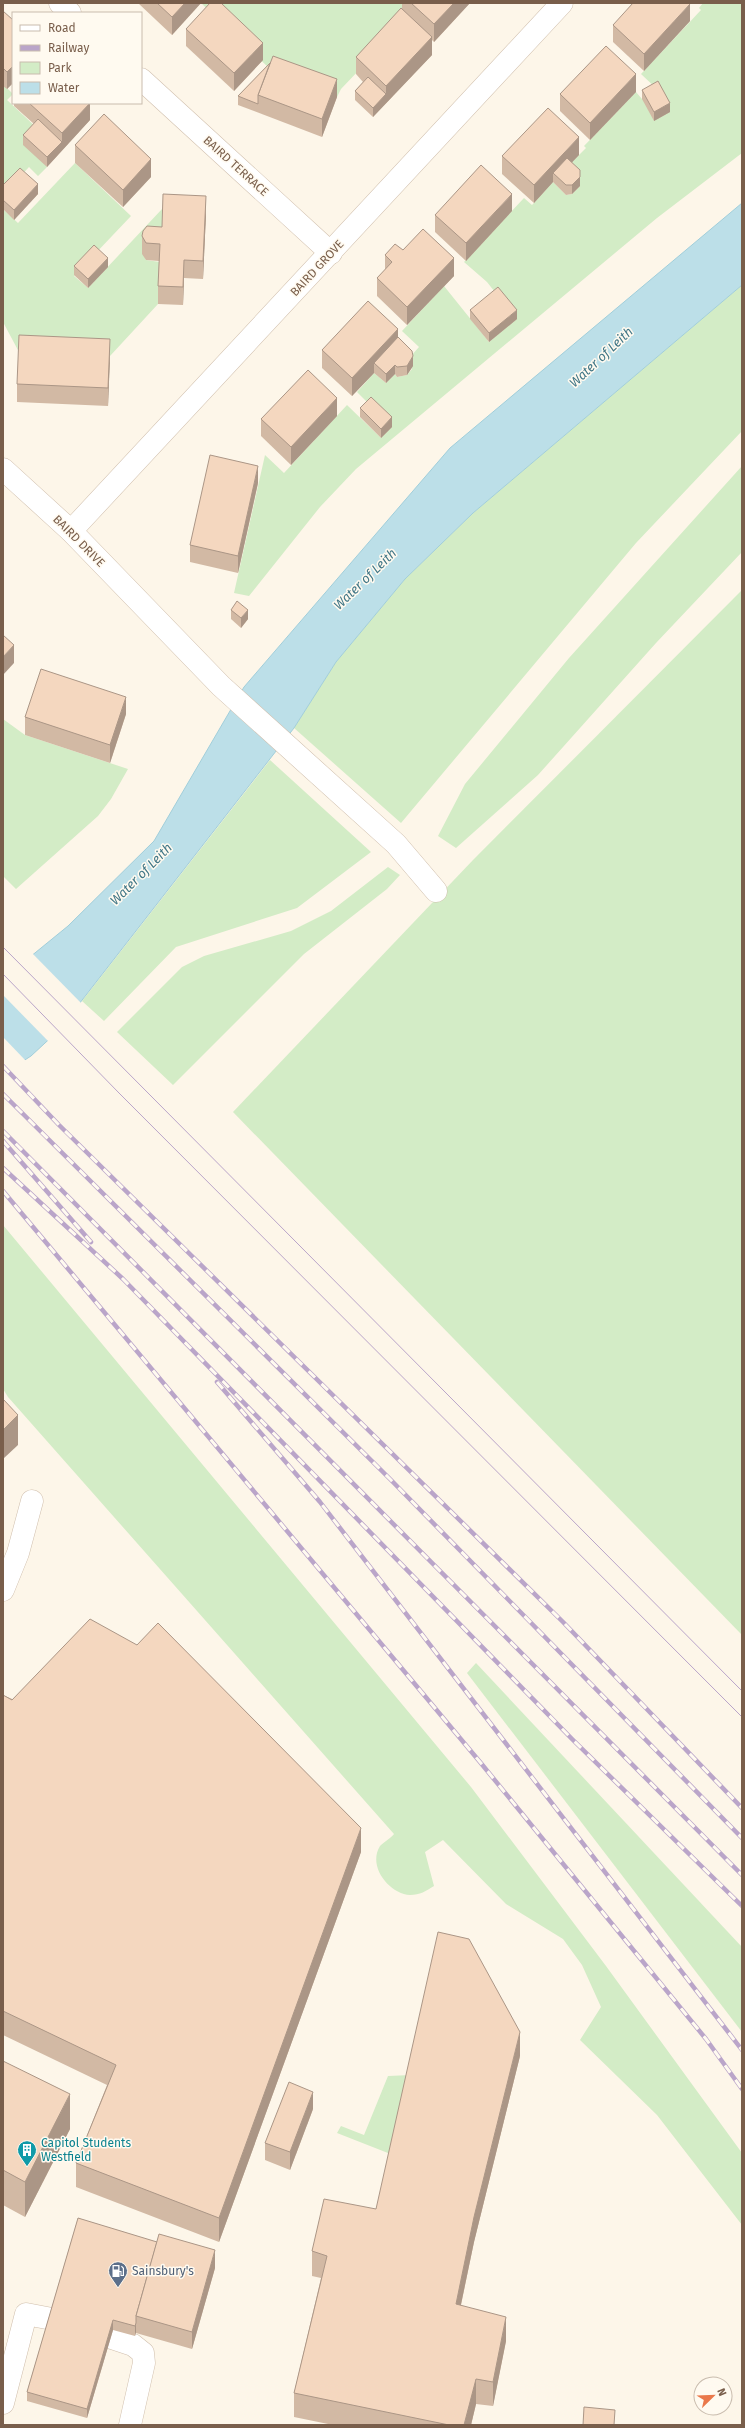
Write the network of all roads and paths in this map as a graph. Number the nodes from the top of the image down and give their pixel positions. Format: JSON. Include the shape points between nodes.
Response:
{"nodes":[{"id":1,"x":60,"y":3,"type":"edge"},
{"id":2,"x":562,"y":3,"type":"edge"},
{"id":3,"x":69,"y":12,"type":"edge"},
{"id":4,"x":142,"y":80,"type":"edge"},
{"id":5,"x":331,"y":253,"type":"junction"},
{"id":6,"x":3,"y":469,"type":"edge"},
{"id":7,"x":71,"y":531,"type":"junction"},
{"id":8,"x":436,"y":891,"type":"dead end"},
{"id":9,"x":32,"y":1502,"type":"dead end"},
{"id":10,"x":3,"y":1590,"type":"edge"},
{"id":11,"x":52,"y":2319,"type":"edge"},
{"id":12,"x":112,"y":2338,"type":"edge"},
{"id":13,"x":3,"y":2403,"type":"edge"},
{"id":14,"x":130,"y":2425,"type":"edge"}],
"edges":[{"from":1,"to":3,"type":"street"},
{"from":2,"to":5,"type":"street","name":"BAIRD GROVE"},
{"from":4,"to":5,"type":"street","name":"BAIRD TERRACE"},
{"from":5,"to":7,"type":"street","name":"BAIRD GROVE"},
{"from":6,"to":7,"type":"street","name":"BAIRD DRIVE"},
{"from":7,"to":8,"type":"street","name":"BAIRD DRIVE","via":[[222,686],[386,835],[413,862]]},
{"from":9,"to":10,"type":"street","via":[[18,1553]]},
{"from":11,"to":13,"type":"street","via":[[26,2314]]},
{"from":12,"to":14,"type":"street","via":[[133,2345],[143,2353],[144,2362]]}]}
